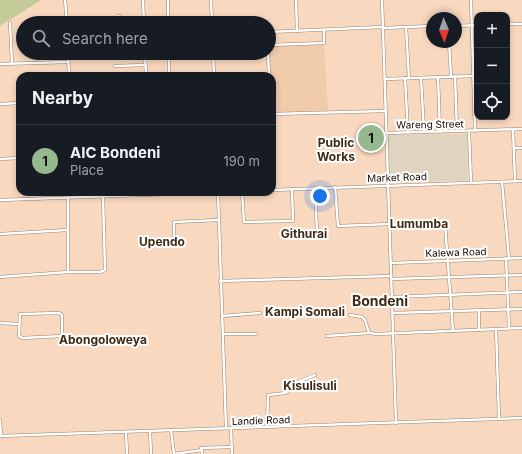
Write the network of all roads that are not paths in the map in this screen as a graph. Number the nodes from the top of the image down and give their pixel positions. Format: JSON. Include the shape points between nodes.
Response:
{"nodes":[{"id":1,"x":65,"y":0,"type":"edge"},
{"id":2,"x":143,"y":0,"type":"edge"},
{"id":3,"x":168,"y":0,"type":"edge"},
{"id":4,"x":211,"y":0,"type":"edge"},
{"id":5,"x":296,"y":0,"type":"edge"},
{"id":6,"x":382,"y":0,"type":"edge"},
{"id":7,"x":471,"y":0,"type":"edge"},
{"id":8,"x":66,"y":16,"type":"edge"},
{"id":9,"x":144,"y":16,"type":"edge"},
{"id":10,"x":168,"y":16,"type":"edge"},
{"id":11,"x":212,"y":16,"type":"edge"},
{"id":12,"x":10,"y":23,"type":"dead end"},
{"id":13,"x":510,"y":24,"type":"edge"},
{"id":14,"x":522,"y":24,"type":"edge"},
{"id":15,"x":472,"y":25,"type":"junction"},
{"id":16,"x":426,"y":26,"type":"edge"},
{"id":17,"x":462,"y":26,"type":"edge"},
{"id":18,"x":406,"y":27,"type":"junction"},
{"id":19,"x":382,"y":28,"type":"junction"},
{"id":20,"x":324,"y":30,"type":"junction"},
{"id":21,"x":297,"y":31,"type":"junction"},
{"id":22,"x":276,"y":32,"type":"edge"},
{"id":23,"x":276,"y":44,"type":"edge"},
{"id":24,"x":450,"y":48,"type":"edge"},
{"id":25,"x":145,"y":60,"type":"edge"},
{"id":26,"x":169,"y":60,"type":"edge"},
{"id":27,"x":213,"y":60,"type":"edge"},
{"id":28,"x":268,"y":60,"type":"edge"},
{"id":29,"x":68,"y":62,"type":"joint"},
{"id":30,"x":0,"y":64,"type":"edge"},
{"id":31,"x":12,"y":64,"type":"junction"},
{"id":32,"x":145,"y":64,"type":"junction"},
{"id":33,"x":115,"y":66,"type":"dead end"},
{"id":34,"x":69,"y":72,"type":"edge"},
{"id":35,"x":146,"y":72,"type":"edge"},
{"id":36,"x":170,"y":72,"type":"edge"},
{"id":37,"x":214,"y":72,"type":"edge"},
{"id":38,"x":269,"y":72,"type":"edge"},
{"id":39,"x":453,"y":76,"type":"junction"},
{"id":40,"x":474,"y":76,"type":"joint"},
{"id":41,"x":438,"y":77,"type":"junction"},
{"id":42,"x":407,"y":78,"type":"junction"},
{"id":43,"x":421,"y":78,"type":"junction"},
{"id":44,"x":386,"y":79,"type":"junction"},
{"id":45,"x":474,"y":84,"type":"edge"},
{"id":46,"x":16,"y":103,"type":"edge"},
{"id":47,"x":0,"y":104,"type":"edge"},
{"id":48,"x":385,"y":111,"type":"junction"},
{"id":49,"x":276,"y":114,"type":"edge"},
{"id":50,"x":522,"y":129,"type":"edge"},
{"id":51,"x":513,"y":130,"type":"junction"},
{"id":52,"x":469,"y":131,"type":"junction"},
{"id":53,"x":475,"y":131,"type":"junction"},
{"id":54,"x":424,"y":132,"type":"junction"},
{"id":55,"x":440,"y":132,"type":"junction"},
{"id":56,"x":457,"y":132,"type":"junction"},
{"id":57,"x":386,"y":133,"type":"junction"},
{"id":58,"x":408,"y":133,"type":"junction"},
{"id":59,"x":514,"y":148,"type":"junction"},
{"id":60,"x":522,"y":148,"type":"edge"},
{"id":61,"x":16,"y":158,"type":"edge"},
{"id":62,"x":0,"y":159,"type":"edge"},
{"id":63,"x":515,"y":181,"type":"junction"},
{"id":64,"x":522,"y":181,"type":"edge"},
{"id":65,"x":471,"y":182,"type":"junction"},
{"id":66,"x":502,"y":182,"type":"junction"},
{"id":67,"x":388,"y":185,"type":"junction"},
{"id":68,"x":335,"y":187,"type":"junction"},
{"id":69,"x":315,"y":188,"type":"junction"},
{"id":70,"x":292,"y":189,"type":"junction"},
{"id":71,"x":276,"y":190,"type":"edge"},
{"id":72,"x":103,"y":196,"type":"joint"},
{"id":73,"x":218,"y":196,"type":"edge"},
{"id":74,"x":242,"y":196,"type":"edge"},
{"id":75,"x":73,"y":197,"type":"joint"},
{"id":76,"x":68,"y":198,"type":"junction"},
{"id":77,"x":0,"y":200,"type":"edge"},
{"id":78,"x":219,"y":220,"type":"junction"},
{"id":79,"x":390,"y":224,"type":"junction"},
{"id":80,"x":445,"y":224,"type":"dead end"},
{"id":81,"x":68,"y":230,"type":"junction"},
{"id":82,"x":317,"y":232,"type":"dead end"},
{"id":83,"x":0,"y":234,"type":"edge"},
{"id":84,"x":174,"y":243,"type":"dead end"},
{"id":85,"x":507,"y":258,"type":"junction"},
{"id":86,"x":522,"y":258,"type":"edge"},
{"id":87,"x":448,"y":260,"type":"junction"},
{"id":88,"x":391,"y":263,"type":"junction"},
{"id":89,"x":68,"y":272,"type":"junction"},
{"id":90,"x":506,"y":275,"type":"junction"},
{"id":91,"x":522,"y":275,"type":"edge"},
{"id":92,"x":0,"y":276,"type":"edge"},
{"id":93,"x":391,"y":277,"type":"junction"},
{"id":94,"x":449,"y":277,"type":"junction"},
{"id":95,"x":220,"y":281,"type":"junction"},
{"id":96,"x":522,"y":292,"type":"edge"},
{"id":97,"x":507,"y":293,"type":"junction"},
{"id":98,"x":450,"y":295,"type":"junction"},
{"id":99,"x":392,"y":297,"type":"junction"},
{"id":100,"x":522,"y":309,"type":"edge"},
{"id":101,"x":508,"y":310,"type":"junction"},
{"id":102,"x":452,"y":311,"type":"junction"},
{"id":103,"x":479,"y":311,"type":"junction"},
{"id":104,"x":260,"y":313,"type":"dead end"},
{"id":105,"x":392,"y":313,"type":"junction"},
{"id":106,"x":350,"y":315,"type":"dead end"},
{"id":107,"x":222,"y":316,"type":"junction"},
{"id":108,"x":0,"y":323,"type":"edge"},
{"id":109,"x":18,"y":324,"type":"junction"},
{"id":110,"x":509,"y":328,"type":"junction"},
{"id":111,"x":522,"y":328,"type":"edge"},
{"id":112,"x":496,"y":329,"type":"junction"},
{"id":113,"x":479,"y":330,"type":"junction"},
{"id":114,"x":453,"y":331,"type":"junction"},
{"id":115,"x":369,"y":333,"type":"junction"},
{"id":116,"x":394,"y":333,"type":"junction"},
{"id":117,"x":223,"y":334,"type":"junction"},
{"id":118,"x":256,"y":334,"type":"dead end"},
{"id":119,"x":327,"y":336,"type":"dead end"},
{"id":120,"x":315,"y":375,"type":"dead end"},
{"id":121,"x":499,"y":418,"type":"junction"},
{"id":122,"x":522,"y":418,"type":"edge"},
{"id":123,"x":0,"y":420,"type":"edge"},
{"id":124,"x":396,"y":423,"type":"junction"},
{"id":125,"x":226,"y":428,"type":"junction"},
{"id":126,"x":231,"y":428,"type":"junction"},
{"id":127,"x":267,"y":428,"type":"junction"},
{"id":128,"x":171,"y":430,"type":"junction"},
{"id":129,"x":150,"y":431,"type":"junction"},
{"id":130,"x":126,"y":432,"type":"junction"},
{"id":131,"x":0,"y":436,"type":"edge"},
{"id":132,"x":231,"y":447,"type":"junction"},
{"id":133,"x":202,"y":450,"type":"junction"},
{"id":134,"x":127,"y":454,"type":"edge"},
{"id":135,"x":151,"y":454,"type":"edge"},
{"id":136,"x":174,"y":454,"type":"edge"},
{"id":137,"x":202,"y":454,"type":"edge"},
{"id":138,"x":232,"y":454,"type":"edge"}],
"edges":[{"from":1,"to":8,"type":"street"},
{"from":2,"to":9,"type":"street"},
{"from":3,"to":10,"type":"street"},
{"from":4,"to":11,"type":"street"},
{"from":5,"to":21,"type":"street"},
{"from":6,"to":19,"type":"street"},
{"from":7,"to":15,"type":"street"},
{"from":12,"to":31,"type":"street"},
{"from":13,"to":14,"type":"street"},
{"from":15,"to":17,"type":"street"},
{"from":15,"to":40,"type":"street"},
{"from":16,"to":18,"type":"street"},
{"from":18,"to":19,"type":"street"},
{"from":18,"to":42,"type":"street"},
{"from":19,"to":20,"type":"street"},
{"from":19,"to":44,"type":"street"},
{"from":20,"to":21,"type":"street"},
{"from":20,"to":23,"type":"street","via":[[324,43]]},
{"from":21,"to":22,"type":"street"},
{"from":24,"to":39,"type":"street"},
{"from":25,"to":32,"type":"street"},
{"from":26,"to":36,"type":"street"},
{"from":27,"to":37,"type":"street"},
{"from":28,"to":38,"type":"street"},
{"from":29,"to":31,"type":"street"},
{"from":29,"to":34,"type":"street"},
{"from":30,"to":31,"type":"street"},
{"from":32,"to":33,"type":"street"},
{"from":32,"to":35,"type":"street"},
{"from":39,"to":40,"type":"street"},
{"from":39,"to":41,"type":"street"},
{"from":39,"to":56,"type":"street"},
{"from":41,"to":43,"type":"street"},
{"from":41,"to":55,"type":"street"},
{"from":42,"to":43,"type":"street"},
{"from":42,"to":44,"type":"street"},
{"from":42,"to":58,"type":"street"},
{"from":43,"to":54,"type":"street"},
{"from":44,"to":48,"type":"street"},
{"from":45,"to":53,"type":"street"},
{"from":46,"to":47,"type":"street"},
{"from":48,"to":49,"type":"street"},
{"from":48,"to":57,"type":"street"},
{"from":50,"to":51,"type":"street","name":"Wareng Street"},
{"from":51,"to":53,"type":"street","name":"Wareng Street"},
{"from":51,"to":59,"type":"street"},
{"from":52,"to":53,"type":"street","name":"Wareng Street"},
{"from":52,"to":56,"type":"street","name":"Wareng Street"},
{"from":52,"to":65,"type":"street"},
{"from":54,"to":55,"type":"street","name":"Wareng Street"},
{"from":54,"to":58,"type":"street","name":"Wareng Street"},
{"from":55,"to":56,"type":"street","name":"Wareng Street"},
{"from":57,"to":58,"type":"street","name":"Wareng Street"},
{"from":57,"to":67,"type":"street"},
{"from":59,"to":60,"type":"street"},
{"from":59,"to":63,"type":"street"},
{"from":61,"to":62,"type":"street"},
{"from":63,"to":64,"type":"street","name":"Market Road"},
{"from":63,"to":66,"type":"street","name":"Market Road"},
{"from":65,"to":66,"type":"street","name":"Market Road"},
{"from":65,"to":67,"type":"street","name":"Market Road"},
{"from":66,"to":85,"type":"street"},
{"from":67,"to":68,"type":"street","name":"Market Road"},
{"from":67,"to":79,"type":"street"},
{"from":68,"to":69,"type":"street","name":"Market Road"},
{"from":68,"to":79,"type":"street","via":[[338,226]]},
{"from":69,"to":70,"type":"street","name":"Market Road"},
{"from":69,"to":82,"type":"street"},
{"from":70,"to":71,"type":"street","name":"Market Road"},
{"from":70,"to":74,"type":"street","via":[[293,221],[244,222]]},
{"from":72,"to":75,"type":"street"},
{"from":72,"to":89,"type":"street","via":[[105,270]]},
{"from":73,"to":78,"type":"street"},
{"from":75,"to":76,"type":"street"},
{"from":76,"to":77,"type":"street"},
{"from":76,"to":81,"type":"street"},
{"from":78,"to":84,"type":"street","via":[[174,222]]},
{"from":78,"to":95,"type":"street"},
{"from":79,"to":88,"type":"street"},
{"from":80,"to":87,"type":"street"},
{"from":81,"to":83,"type":"street"},
{"from":81,"to":89,"type":"street"},
{"from":85,"to":86,"type":"street","name":"Kalewa Road"},
{"from":85,"to":87,"type":"street","name":"Kalewa Road"},
{"from":85,"to":90,"type":"street"},
{"from":87,"to":88,"type":"street","name":"Kalewa Road"},
{"from":87,"to":94,"type":"street"},
{"from":88,"to":93,"type":"street"},
{"from":89,"to":92,"type":"street"},
{"from":90,"to":91,"type":"street"},
{"from":90,"to":94,"type":"street"},
{"from":90,"to":97,"type":"street"},
{"from":93,"to":94,"type":"street"},
{"from":93,"to":95,"type":"street"},
{"from":93,"to":99,"type":"street"},
{"from":94,"to":98,"type":"street"},
{"from":95,"to":107,"type":"street"},
{"from":96,"to":97,"type":"street"},
{"from":97,"to":98,"type":"street"},
{"from":97,"to":101,"type":"street"},
{"from":98,"to":99,"type":"street"},
{"from":98,"to":102,"type":"street"},
{"from":99,"to":105,"type":"street"},
{"from":100,"to":101,"type":"street"},
{"from":101,"to":103,"type":"street"},
{"from":101,"to":110,"type":"street"},
{"from":102,"to":103,"type":"street"},
{"from":102,"to":105,"type":"street"},
{"from":102,"to":114,"type":"street"},
{"from":103,"to":113,"type":"street"},
{"from":104,"to":107,"type":"street"},
{"from":105,"to":116,"type":"street"},
{"from":106,"to":115,"type":"street","via":[[366,320]]},
{"from":107,"to":117,"type":"street"},
{"from":108,"to":109,"type":"street"},
{"from":109,"to":109,"type":"street","via":[[20,314],[59,313],[62,315],[63,334],[60,337],[22,338],[19,336]]},
{"from":110,"to":111,"type":"street"},
{"from":110,"to":112,"type":"street"},
{"from":112,"to":113,"type":"street"},
{"from":112,"to":121,"type":"street"},
{"from":113,"to":114,"type":"street"},
{"from":114,"to":116,"type":"street"},
{"from":115,"to":116,"type":"street"},
{"from":115,"to":119,"type":"street"},
{"from":116,"to":124,"type":"street"},
{"from":117,"to":118,"type":"street"},
{"from":117,"to":125,"type":"street"},
{"from":120,"to":127,"type":"street","via":[[293,384],[286,393],[268,395]]},
{"from":121,"to":122,"type":"street","name":"Landie Road"},
{"from":121,"to":124,"type":"street","name":"Landie Road"},
{"from":123,"to":131,"type":"street"},
{"from":124,"to":127,"type":"street","name":"Landie Road"},
{"from":125,"to":126,"type":"street","name":"Landie Road"},
{"from":125,"to":128,"type":"street","name":"Landie Road"},
{"from":126,"to":127,"type":"street","name":"Landie Road"},
{"from":126,"to":132,"type":"street"},
{"from":128,"to":129,"type":"street","name":"Landie Road"},
{"from":128,"to":136,"type":"street"},
{"from":129,"to":130,"type":"street","name":"Landie Road"},
{"from":129,"to":135,"type":"street"},
{"from":130,"to":131,"type":"street","name":"Landie Road"},
{"from":130,"to":134,"type":"street"},
{"from":132,"to":133,"type":"street","via":[[201,448]]},
{"from":132,"to":138,"type":"street"},
{"from":133,"to":136,"type":"street"},
{"from":133,"to":137,"type":"street"}]}
